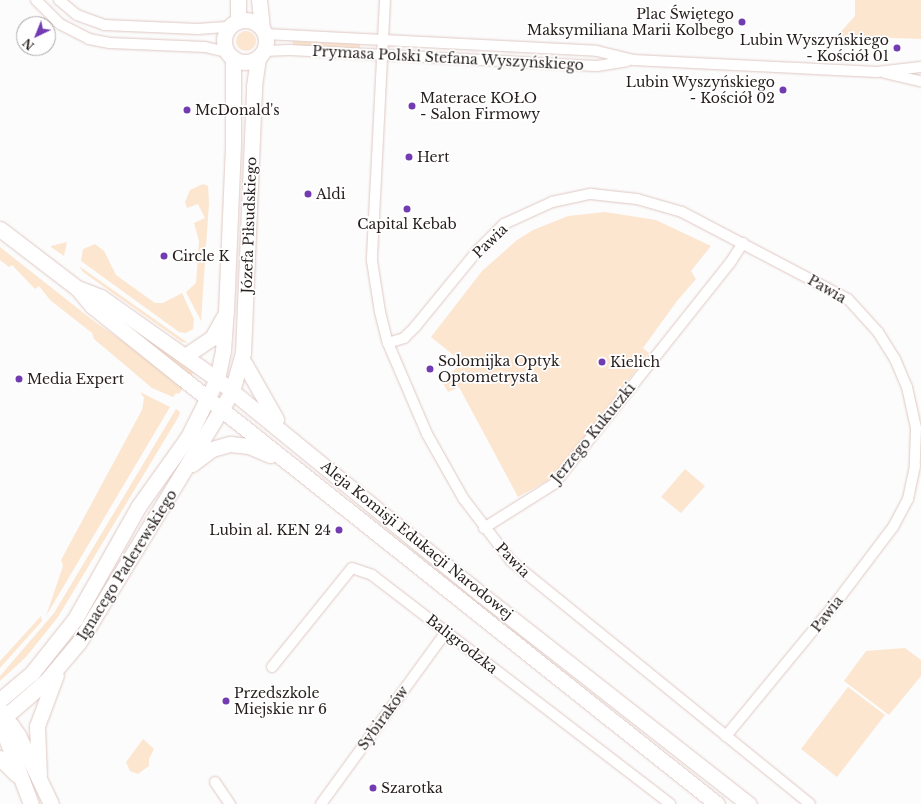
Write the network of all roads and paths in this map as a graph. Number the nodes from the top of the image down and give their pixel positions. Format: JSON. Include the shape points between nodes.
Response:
{"nodes":[{"id":1,"x":36,"y":0,"type":"edge"},
{"id":2,"x":58,"y":0,"type":"edge"},
{"id":3,"x":238,"y":0,"type":"edge"},
{"id":4,"x":259,"y":0,"type":"edge"},
{"id":5,"x":385,"y":0,"type":"edge"},
{"id":6,"x":233,"y":24,"type":"junction"},
{"id":7,"x":263,"y":31,"type":"junction"},
{"id":8,"x":383,"y":41,"type":"junction"},
{"id":9,"x":261,"y":54,"type":"junction"},
{"id":10,"x":230,"y":55,"type":"junction"},
{"id":11,"x":383,"y":55,"type":"junction"},
{"id":12,"x":633,"y":60,"type":"junction"},
{"id":13,"x":921,"y":67,"type":"edge"},
{"id":14,"x":882,"y":72,"type":"junction"},
{"id":15,"x":921,"y":81,"type":"edge"},
{"id":16,"x":0,"y":229,"type":"edge"},
{"id":17,"x":743,"y":243,"type":"junction"},
{"id":18,"x":77,"y":288,"type":"junction"},
{"id":19,"x":226,"y":312,"type":"junction"},
{"id":20,"x":388,"y":343,"type":"junction"},
{"id":21,"x":185,"y":356,"type":"junction"},
{"id":22,"x":242,"y":361,"type":"junction"},
{"id":23,"x":217,"y":379,"type":"junction"},
{"id":24,"x":232,"y":391,"type":"junction"},
{"id":25,"x":209,"y":400,"type":"junction"},
{"id":26,"x":221,"y":409,"type":"junction"},
{"id":27,"x":294,"y":440,"type":"junction"},
{"id":28,"x":289,"y":464,"type":"junction"},
{"id":29,"x":184,"y":472,"type":"junction"},
{"id":30,"x":484,"y":528,"type":"junction"},
{"id":31,"x":446,"y":632,"type":"junction"},
{"id":32,"x":60,"y":666,"type":"junction"},
{"id":33,"x":272,"y":667,"type":"dead end"},
{"id":34,"x":4,"y":697,"type":"edge"},
{"id":35,"x":1,"y":720,"type":"edge"},
{"id":36,"x":726,"y":736,"type":"junction"},
{"id":37,"x":0,"y":758,"type":"edge"},
{"id":38,"x":39,"y":776,"type":"junction"},
{"id":39,"x":22,"y":781,"type":"junction"},
{"id":40,"x":215,"y":782,"type":"dead end"},
{"id":41,"x":31,"y":804,"type":"edge"},
{"id":42,"x":51,"y":804,"type":"edge"},
{"id":43,"x":230,"y":804,"type":"edge"},
{"id":44,"x":321,"y":804,"type":"edge"},
{"id":45,"x":670,"y":804,"type":"edge"},
{"id":46,"x":717,"y":804,"type":"edge"},
{"id":47,"x":749,"y":804,"type":"edge"},
{"id":48,"x":810,"y":804,"type":"edge"}],
"edges":[{"from":1,"to":10,"type":"street","via":[[60,24],[89,39],[110,43],[205,47]]},
{"from":2,"to":6,"type":"street","via":[[77,15],[104,25],[198,29]]},
{"from":3,"to":6,"type":"street"},
{"from":4,"to":7,"type":"street"},
{"from":5,"to":8,"type":"street","name":"Pawia"},
{"from":6,"to":7,"type":"street","via":[[251,20]]},
{"from":6,"to":10,"type":"street","via":[[224,36]]},
{"from":7,"to":8,"type":"street","name":"Prymasa Polski Stefana Wyszyńskiego"},
{"from":7,"to":9,"type":"street"},
{"from":8,"to":11,"type":"street","name":"Pawia"},
{"from":8,"to":12,"type":"street","name":"Prymasa Polski Stefana Wyszyńskiego","via":[[597,52]]},
{"from":9,"to":10,"type":"street","via":[[246,62]]},
{"from":9,"to":11,"type":"street","name":"Prymasa Polski Stefana Wyszyńskiego"},
{"from":9,"to":22,"type":"street","name":"Józefa Piłsudskiego","via":[[254,86]]},
{"from":10,"to":19,"type":"street","name":"Józefa Piłsudskiego","via":[[233,144]]},
{"from":11,"to":12,"type":"street","name":"Prymasa Polski Stefana Wyszyńskiego","via":[[597,66]]},
{"from":11,"to":20,"type":"street","name":"Pawia","via":[[372,261]]},
{"from":12,"to":14,"type":"street","name":"Prymasa Polski Stefana Wyszyńskiego"},
{"from":13,"to":14,"type":"street","name":"Prymasa Polski Stefana Wyszyńskiego"},
{"from":14,"to":15,"type":"street","name":"Prymasa Polski Stefana Wyszyńskiego"},
{"from":16,"to":18,"type":"street","name":"Aleja Komisji Edukacji Narodowej"},
{"from":17,"to":20,"type":"street","name":"Pawia","via":[[682,212],[637,199],[591,194],[552,202],[504,224],[478,250],[416,327],[404,338]]},
{"from":17,"to":30,"type":"street","name":"Jerzego Kukuczki","via":[[730,263],[554,484]]},
{"from":17,"to":36,"type":"street","name":"Pawia","via":[[848,300],[878,332],[895,359],[907,387],[916,428],[915,466],[908,499],[893,528],[834,606]]},
{"from":18,"to":21,"type":"street","name":"Aleja Komisji Edukacji Narodowej","via":[[101,297]]},
{"from":18,"to":25,"type":"street","name":"Aleja Komisji Edukacji Narodowej","via":[[92,306]]},
{"from":19,"to":21,"type":"street","via":[[212,338]]},
{"from":19,"to":23,"type":"street","name":"Józefa Piłsudskiego","via":[[223,351]]},
{"from":20,"to":30,"type":"street","name":"Pawia","via":[[427,434]]},
{"from":21,"to":23,"type":"street","name":"Aleja Komisji Edukacji Narodowej"},
{"from":22,"to":24,"type":"street","name":"Józefa Piłsudskiego"},
{"from":22,"to":27,"type":"street","via":[[267,408]]},
{"from":23,"to":24,"type":"street","name":"Aleja Komisji Edukacji Narodowej"},
{"from":23,"to":25,"type":"street","name":"Ignacego Paderewskiego"},
{"from":24,"to":26,"type":"street","name":"Ignacego Paderewskiego"},
{"from":24,"to":27,"type":"street","name":"Aleja Komisji Edukacji Narodowej"},
{"from":25,"to":26,"type":"street","name":"Aleja Komisji Edukacji Narodowej"},
{"from":25,"to":34,"type":"street","name":"Ignacego Paderewskiego","via":[[188,437],[138,507],[75,619],[48,655]]},
{"from":26,"to":28,"type":"street","name":"Aleja Komisji Edukacji Narodowej"},
{"from":26,"to":29,"type":"street","name":"Ignacego Paderewskiego"},
{"from":27,"to":47,"type":"street","name":"Aleja Komisji Edukacji Narodowej","via":[[482,594]]},
{"from":28,"to":29,"type":"street","via":[[236,443],[212,449]]},
{"from":28,"to":46,"type":"street","name":"Aleja Komisji Edukacji Narodowej"},
{"from":29,"to":32,"type":"street","name":"Ignacego Paderewskiego","via":[[106,601]]},
{"from":30,"to":36,"type":"street","name":"Pawia","via":[[523,573]]},
{"from":31,"to":33,"type":"street","name":"Baligrodzka","via":[[372,575],[352,568]]},
{"from":31,"to":44,"type":"street","name":"Sybiraków"},
{"from":31,"to":45,"type":"street","name":"Baligrodzka"},
{"from":32,"to":35,"type":"street","name":"Ignacego Paderewskiego","via":[[31,696]]},
{"from":32,"to":38,"type":"street","via":[[37,726]]},
{"from":34,"to":35,"type":"street"},
{"from":35,"to":38,"type":"street","via":[[14,729]]},
{"from":35,"to":39,"type":"street"},
{"from":36,"to":48,"type":"street","name":"Pawia"},
{"from":37,"to":39,"type":"street"},
{"from":38,"to":42,"type":"street"},
{"from":39,"to":41,"type":"street"},
{"from":40,"to":43,"type":"street"}]}
